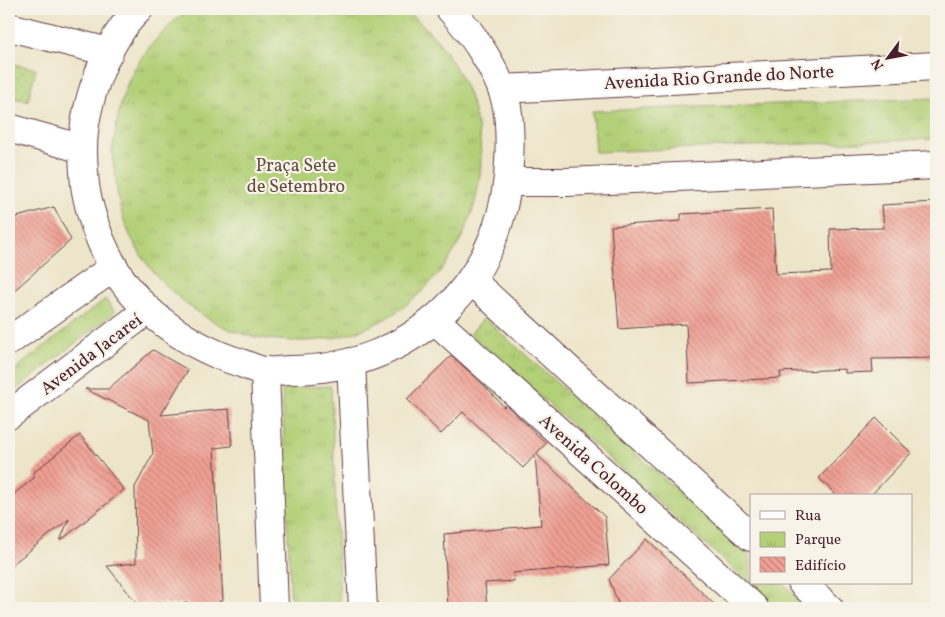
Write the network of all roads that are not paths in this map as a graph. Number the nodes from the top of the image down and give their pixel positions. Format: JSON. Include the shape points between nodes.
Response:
{"nodes":[{"id":1,"x":450,"y":9,"type":"edge"},
{"id":2,"x":132,"y":11,"type":"edge"},
{"id":3,"x":9,"y":27,"type":"edge"},
{"id":4,"x":109,"y":52,"type":"junction"},
{"id":5,"x":936,"y":66,"type":"edge"},
{"id":6,"x":502,"y":89,"type":"junction"},
{"id":7,"x":9,"y":128,"type":"edge"},
{"id":8,"x":82,"y":149,"type":"junction"},
{"id":9,"x":936,"y":165,"type":"edge"},
{"id":10,"x":509,"y":182,"type":"junction"},
{"id":11,"x":114,"y":267,"type":"junction"},
{"id":12,"x":471,"y":280,"type":"junction"},
{"id":13,"x":148,"y":310,"type":"junction"},
{"id":14,"x":435,"y":320,"type":"junction"},
{"id":15,"x":9,"y":341,"type":"edge"},
{"id":16,"x":351,"y":362,"type":"junction"},
{"id":17,"x":265,"y":371,"type":"junction"},
{"id":18,"x":9,"y":415,"type":"edge"},
{"id":19,"x":750,"y":535,"type":"edge"},
{"id":20,"x":803,"y":584,"type":"edge"},
{"id":21,"x":274,"y":608,"type":"edge"},
{"id":22,"x":363,"y":608,"type":"edge"},
{"id":23,"x":754,"y":608,"type":"edge"},
{"id":24,"x":830,"y":608,"type":"edge"}],
"edges":[{"from":1,"to":6,"type":"main road","via":[[464,23]]},
{"from":2,"to":4,"type":"main road"},
{"from":3,"to":4,"type":"main road"},
{"from":4,"to":8,"type":"main road","via":[[86,116]]},
{"from":5,"to":6,"type":"main road","name":"Avenida Rio Grande do Norte"},
{"from":6,"to":10,"type":"main road","via":[[507,108]]},
{"from":7,"to":8,"type":"main road"},
{"from":8,"to":11,"type":"main road","via":[[85,190],[96,229]]},
{"from":9,"to":10,"type":"main road"},
{"from":10,"to":12,"type":"main road","via":[[502,217]]},
{"from":11,"to":13,"type":"main road"},
{"from":11,"to":15,"type":"main road"},
{"from":12,"to":14,"type":"main road"},
{"from":12,"to":19,"type":"main road"},
{"from":13,"to":17,"type":"main road","via":[[199,347]]},
{"from":13,"to":18,"type":"main road","name":"Avenida Jacareí"},
{"from":14,"to":16,"type":"main road","via":[[385,352]]},
{"from":14,"to":23,"type":"main road","name":"Avenida Colombo"},
{"from":16,"to":17,"type":"main road","via":[[308,370]]},
{"from":16,"to":22,"type":"main road"},
{"from":17,"to":21,"type":"main road"},
{"from":20,"to":24,"type":"main road"}]}
